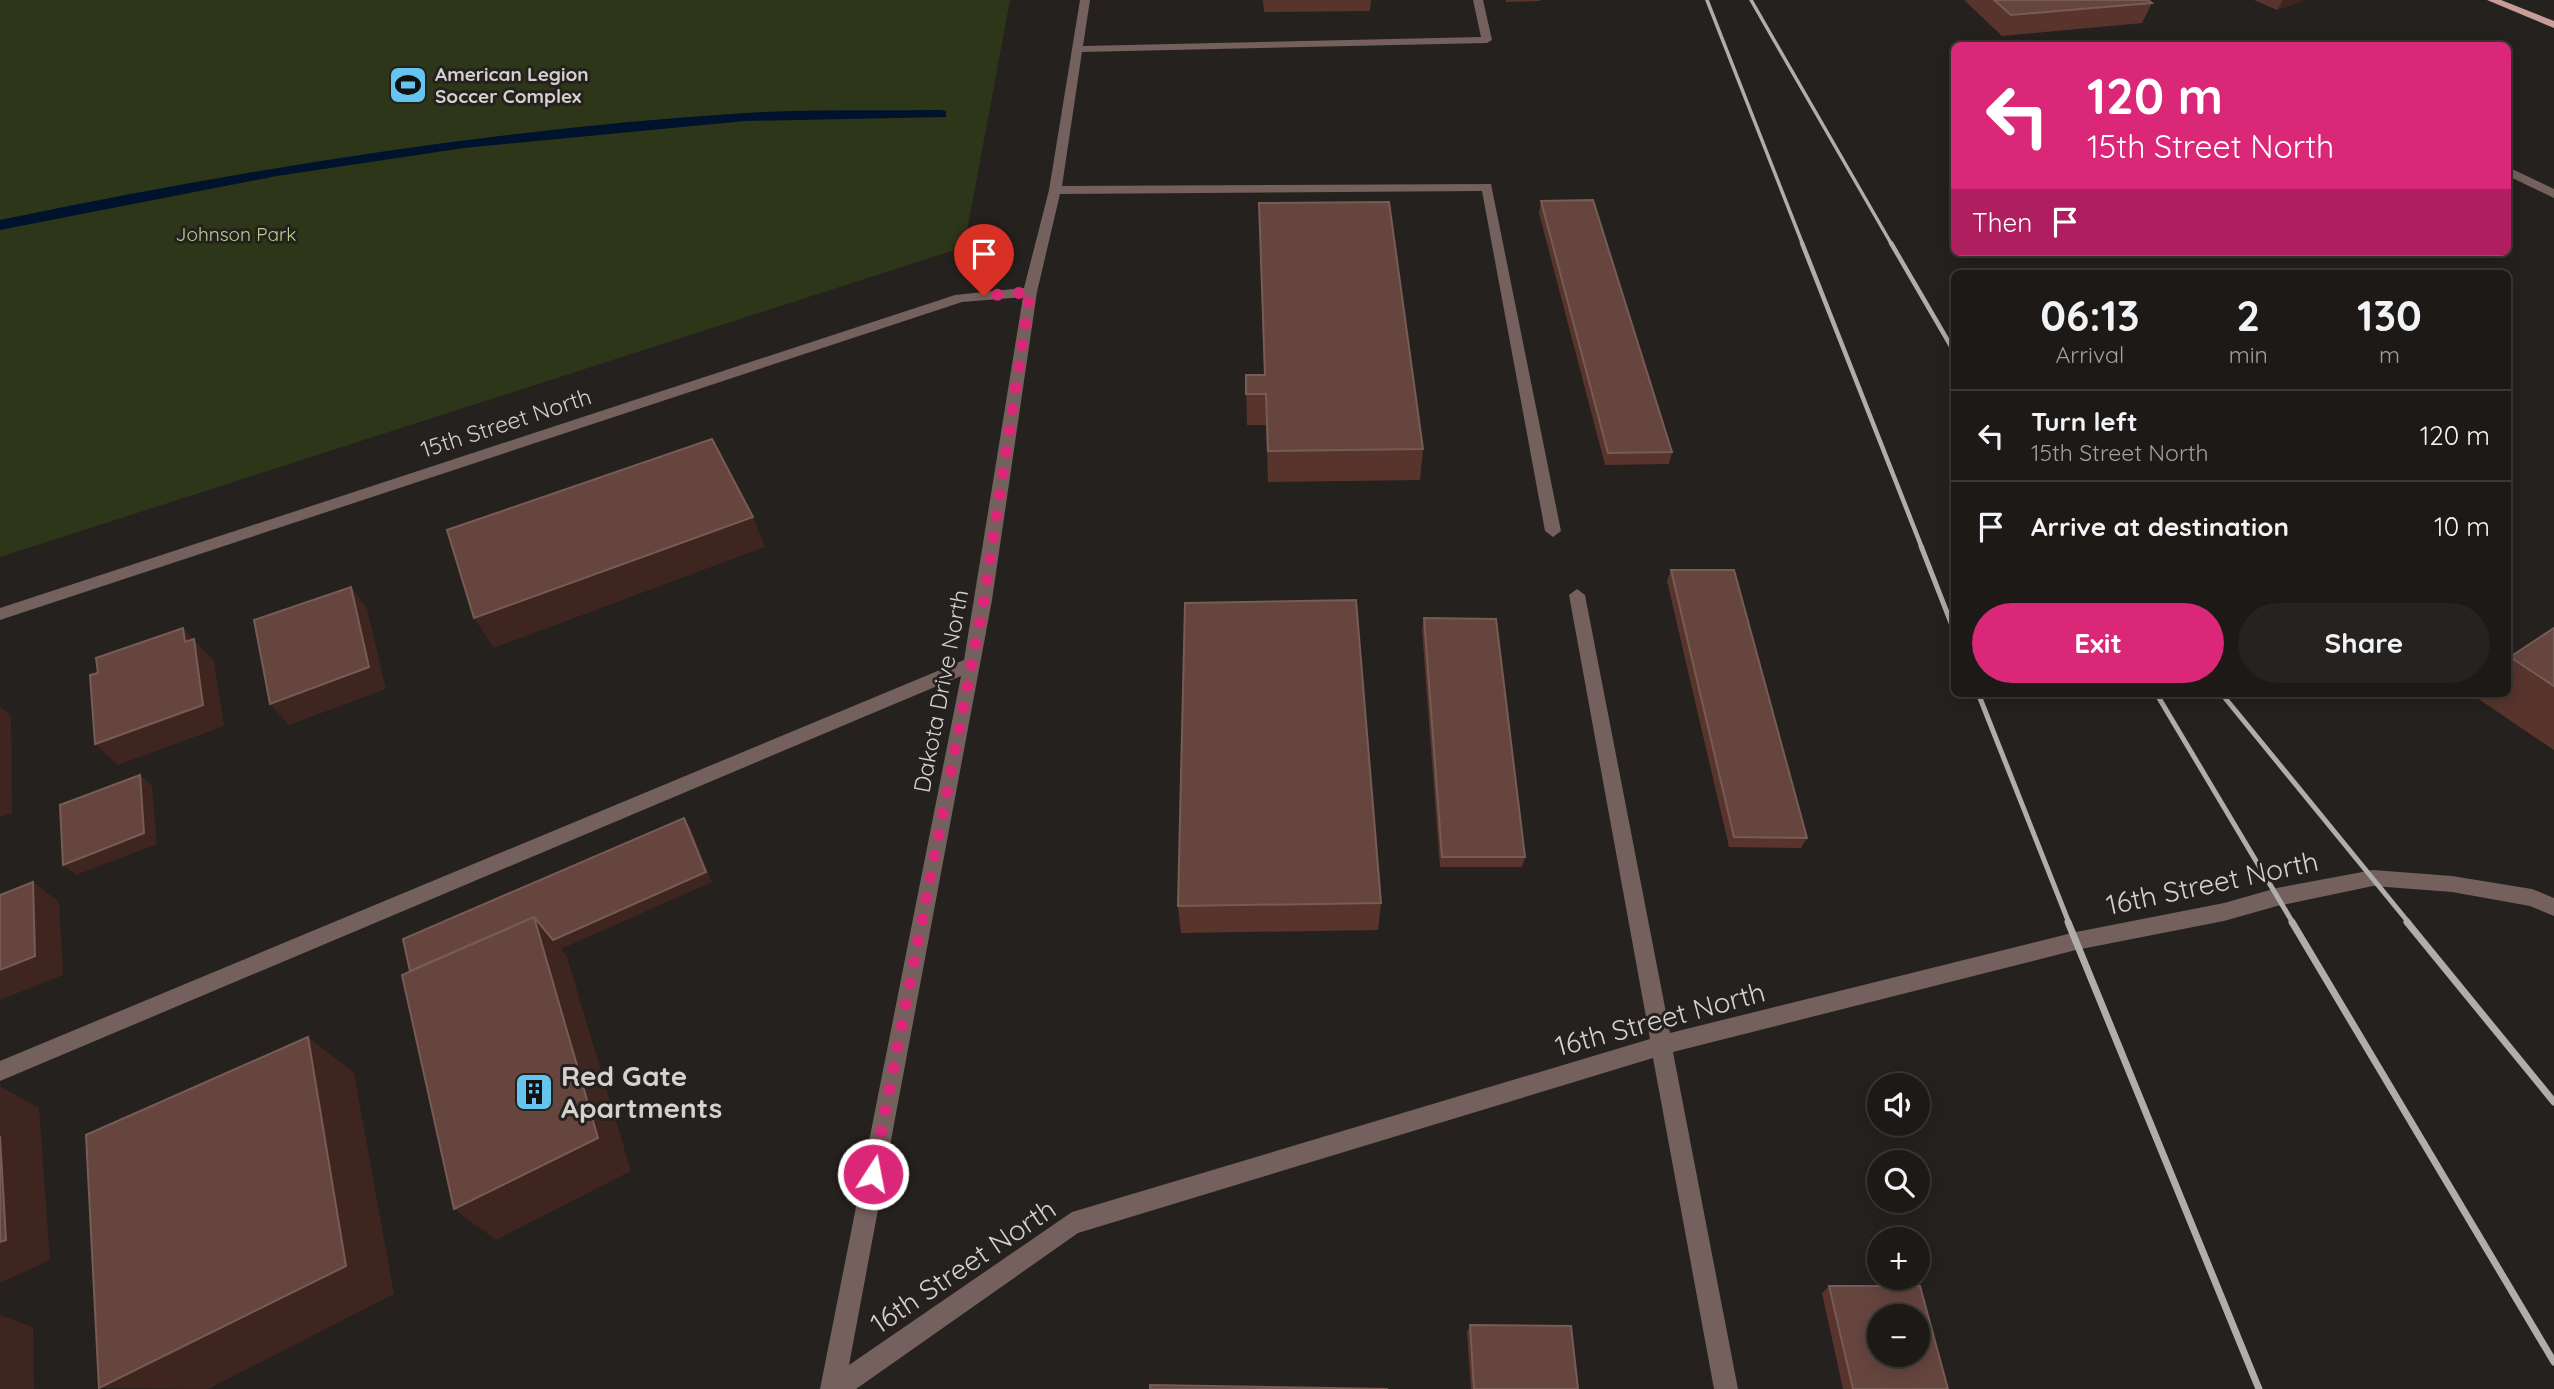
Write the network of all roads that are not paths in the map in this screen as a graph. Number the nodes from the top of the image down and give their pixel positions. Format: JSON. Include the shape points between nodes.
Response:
{"nodes":[{"id":1,"x":1085,"y":0,"type":"edge"},
{"id":2,"x":1478,"y":0,"type":"edge"},
{"id":3,"x":2492,"y":0,"type":"edge"},
{"id":4,"x":2554,"y":25,"type":"edge"},
{"id":5,"x":1078,"y":49,"type":"junction"},
{"id":6,"x":2511,"y":172,"type":"edge"},
{"id":7,"x":1055,"y":190,"type":"junction"},
{"id":8,"x":2554,"y":194,"type":"edge"},
{"id":9,"x":1030,"y":292,"type":"junction"},
{"id":10,"x":1553,"y":531,"type":"dead end"},
{"id":11,"x":1577,"y":595,"type":"dead end"},
{"id":12,"x":0,"y":614,"type":"edge"},
{"id":13,"x":971,"y":664,"type":"junction"},
{"id":14,"x":2554,"y":907,"type":"edge"},
{"id":15,"x":1662,"y":1045,"type":"junction"},
{"id":16,"x":0,"y":1070,"type":"edge"},
{"id":17,"x":833,"y":1389,"type":"edge"},
{"id":18,"x":1726,"y":1389,"type":"edge"}],
"edges":[{"from":1,"to":5,"type":"street","name":"Dakota Drive North"},
{"from":2,"to":5,"type":"street","via":[[1487,40]]},
{"from":3,"to":4,"type":"main road"},
{"from":5,"to":7,"type":"street","name":"Dakota Drive North"},
{"from":6,"to":8,"type":"street"},
{"from":7,"to":9,"type":"street","name":"Dakota Drive North"},
{"from":7,"to":10,"type":"street","via":[[1487,187]]},
{"from":9,"to":12,"type":"street","name":"15th Street North","via":[[960,298]]},
{"from":9,"to":13,"type":"street","name":"Dakota Drive North"},
{"from":11,"to":15,"type":"street"},
{"from":13,"to":16,"type":"street"},
{"from":13,"to":17,"type":"street","name":"Dakota Drive North"},
{"from":14,"to":15,"type":"street","name":"16th Street North","via":[[2532,898],[2452,884],[2373,878],[2076,941]]},
{"from":15,"to":17,"type":"street","name":"16th Street North","via":[[1072,1223]]},
{"from":15,"to":18,"type":"street"}]}
